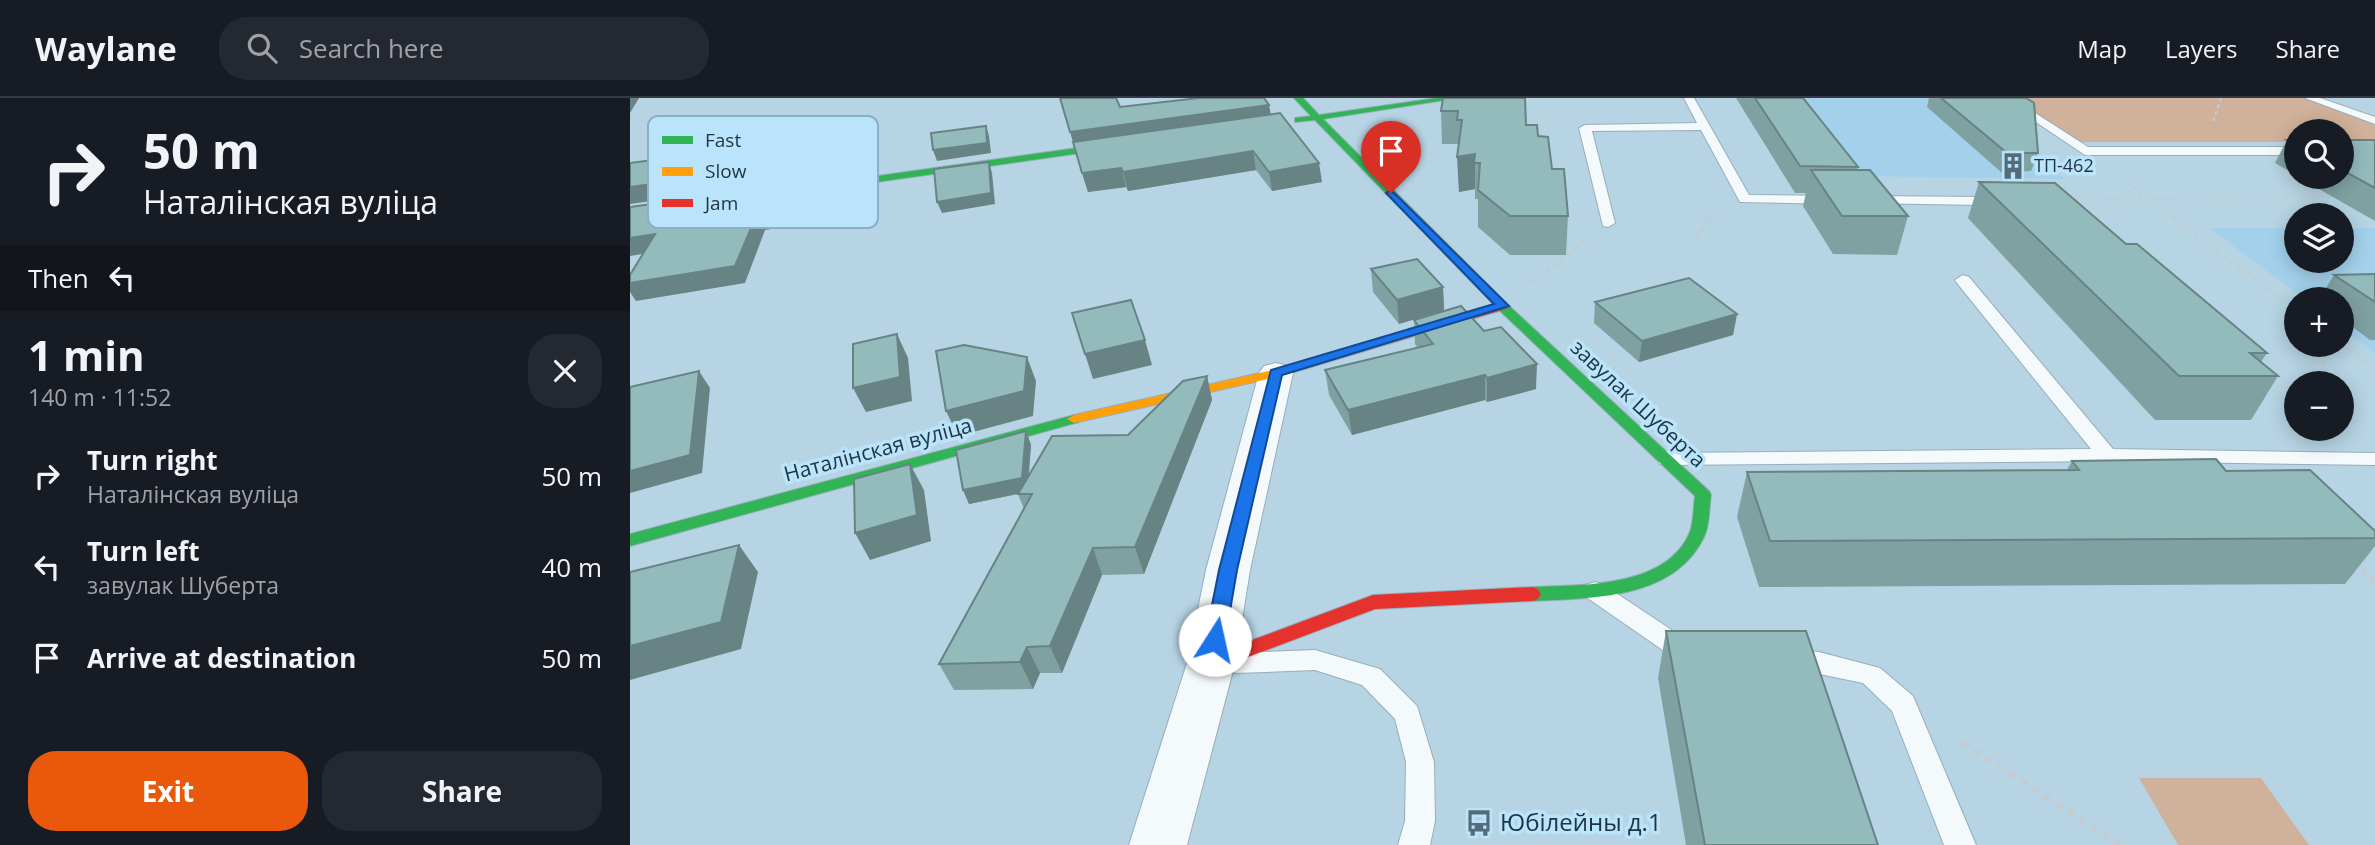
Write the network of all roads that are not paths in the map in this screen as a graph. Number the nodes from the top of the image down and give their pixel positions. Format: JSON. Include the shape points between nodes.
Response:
{"nodes":[{"id":1,"x":1298,"y":98,"type":"edge"},
{"id":2,"x":1454,"y":98,"type":"edge"},
{"id":3,"x":1689,"y":98,"type":"edge"},
{"id":4,"x":2005,"y":98,"type":"edge"},
{"id":5,"x":2310,"y":98,"type":"edge"},
{"id":6,"x":1403,"y":101,"type":"edge"},
{"id":7,"x":1317,"y":117,"type":"junction"},
{"id":8,"x":2375,"y":121,"type":"edge"},
{"id":9,"x":1276,"y":123,"type":"edge"},
{"id":10,"x":1703,"y":126,"type":"junction"},
{"id":11,"x":1139,"y":142,"type":"edge"},
{"id":12,"x":2284,"y":151,"type":"edge"},
{"id":13,"x":878,"y":179,"type":"edge"},
{"id":14,"x":1982,"y":201,"type":"edge"},
{"id":15,"x":1608,"y":223,"type":"road end"},
{"id":16,"x":1964,"y":280,"type":"road end"},
{"id":17,"x":1503,"y":306,"type":"junction"},
{"id":18,"x":1276,"y":373,"type":"junction"},
{"id":19,"x":2108,"y":455,"type":"junction"},
{"id":20,"x":1667,"y":459,"type":"junction"},
{"id":21,"x":2375,"y":459,"type":"edge"},
{"id":22,"x":630,"y":540,"type":"edge"},
{"id":23,"x":1595,"y":591,"type":"junction"},
{"id":24,"x":1717,"y":652,"type":"edge"},
{"id":25,"x":1768,"y":657,"type":"edge"},
{"id":26,"x":1211,"y":663,"type":"junction"},
{"id":27,"x":1157,"y":845,"type":"edge"},
{"id":28,"x":1414,"y":845,"type":"edge"},
{"id":29,"x":1960,"y":845,"type":"edge"}],
"edges":[{"from":1,"to":7,"type":"street","name":"завулак Шуберта"},
{"from":2,"to":6,"type":"street"},
{"from":3,"to":10,"type":"lane"},
{"from":4,"to":12,"type":"lane","via":[[2085,151]]},
{"from":5,"to":8,"type":"lane"},
{"from":6,"to":7,"type":"street"},
{"from":7,"to":9,"type":"street"},
{"from":7,"to":17,"type":"street","name":"завулак Шуберта"},
{"from":10,"to":14,"type":"lane","via":[[1745,199]]},
{"from":10,"to":15,"type":"lane","via":[[1585,128]]},
{"from":11,"to":13,"type":"street"},
{"from":16,"to":19,"type":"lane"},
{"from":17,"to":18,"type":"street","name":"Наталінская вуліца"},
{"from":17,"to":20,"type":"street","name":"завулак Шуберта"},
{"from":18,"to":22,"type":"street","name":"Наталінская вуліца","via":[[1074,419]]},
{"from":18,"to":26,"type":"street","via":[[1228,570]]},
{"from":19,"to":20,"type":"lane"},
{"from":19,"to":21,"type":"lane"},
{"from":20,"to":23,"type":"street","name":"завулак Шуберта","via":[[1703,495],[1697,535],[1684,555],[1653,579]]},
{"from":23,"to":24,"type":"lane","via":[[1679,648]]},
{"from":23,"to":26,"type":"street","name":"завулак Шуберта","via":[[1373,602]]},
{"from":25,"to":29,"type":"lane","via":[[1819,662],[1871,675],[1903,704]]},
{"from":26,"to":27,"type":"street"},
{"from":26,"to":28,"type":"lane","via":[[1315,660],[1371,677],[1407,714],[1420,762],[1420,821]]}]}
